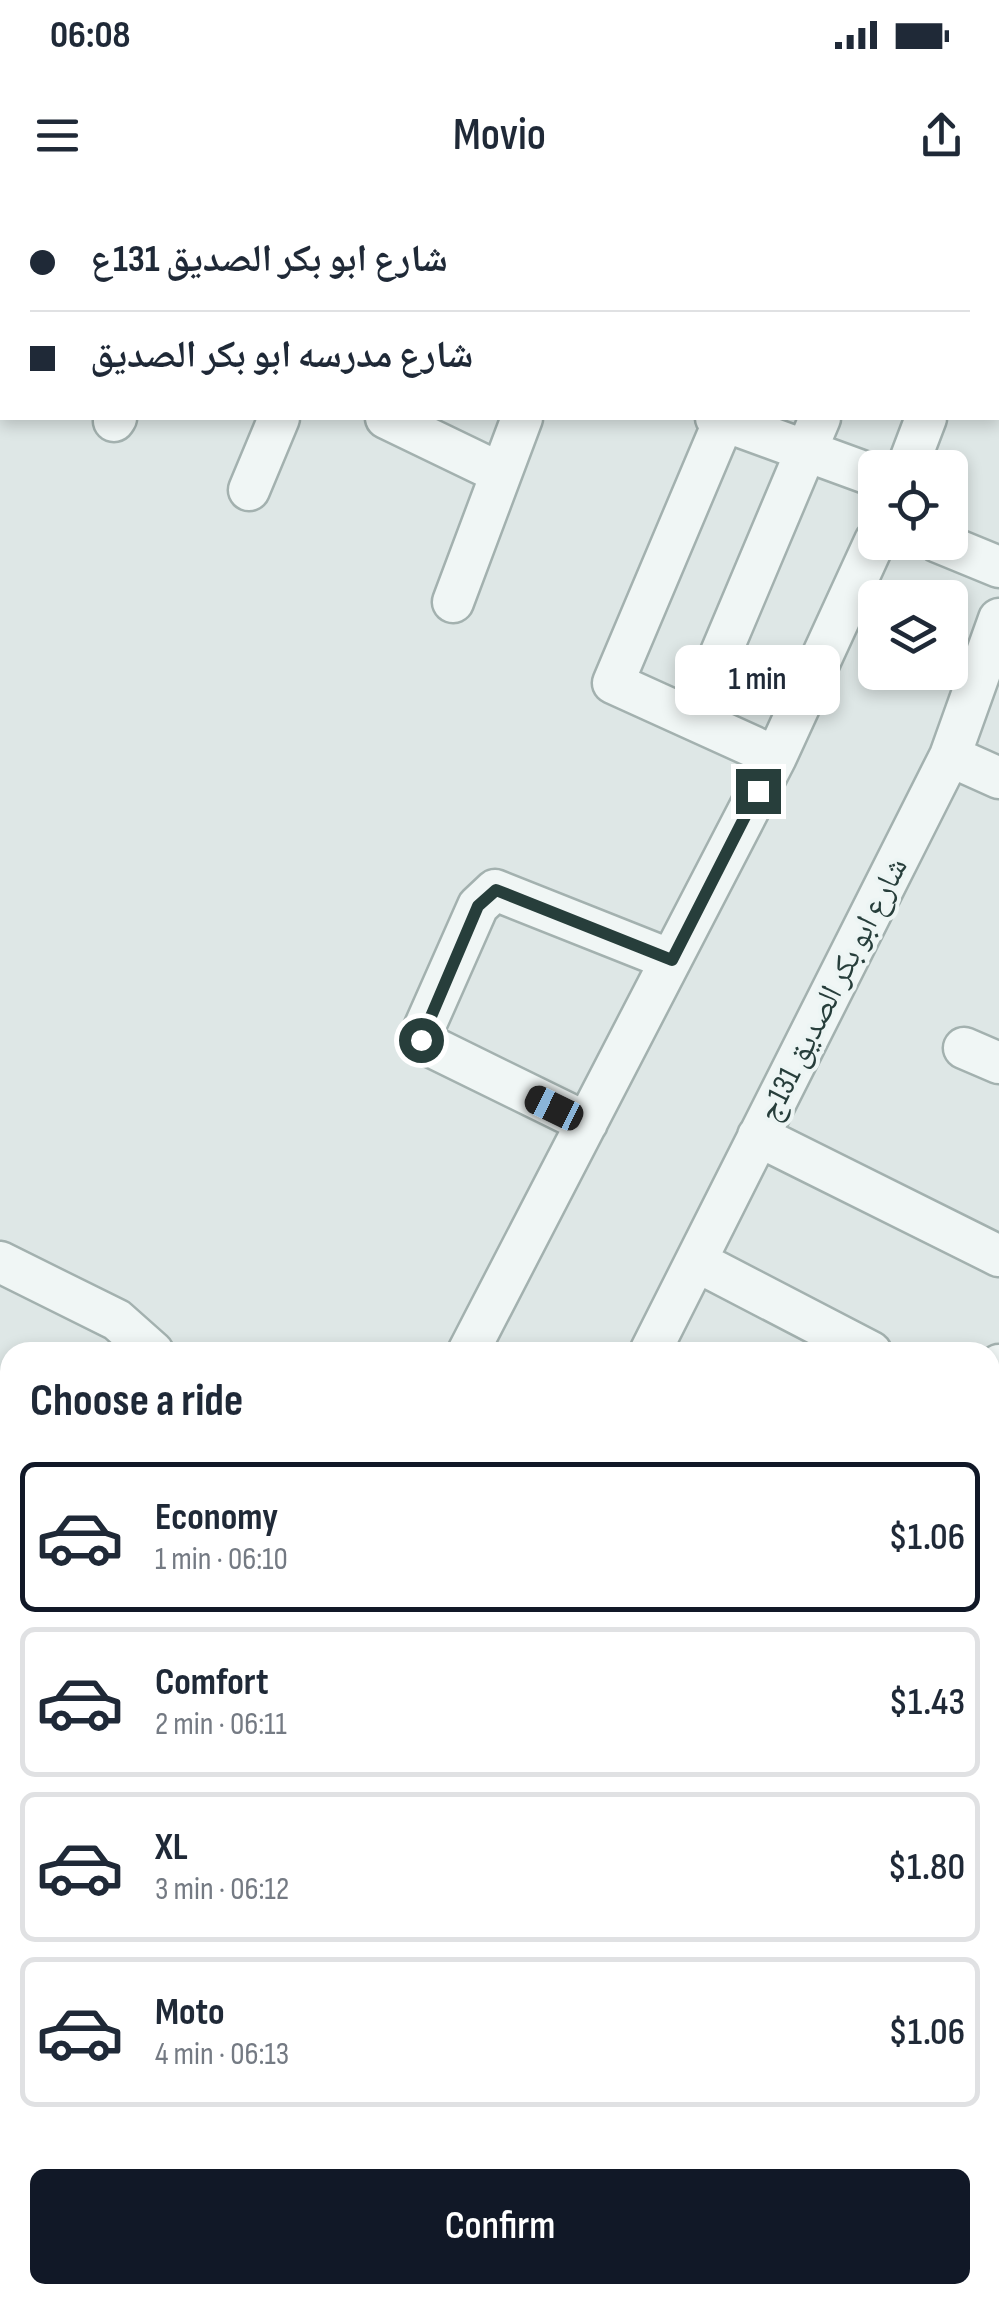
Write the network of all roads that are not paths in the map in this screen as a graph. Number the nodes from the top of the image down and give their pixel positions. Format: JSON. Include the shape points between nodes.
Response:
{"nodes":[{"id":1,"x":277,"y":420,"type":"edge"},
{"id":2,"x":390,"y":420,"type":"edge"},
{"id":3,"x":521,"y":420,"type":"edge"},
{"id":4,"x":721,"y":420,"type":"edge"},
{"id":5,"x":734,"y":420,"type":"edge"},
{"id":6,"x":925,"y":420,"type":"edge"},
{"id":7,"x":814,"y":434,"type":"edge"},
{"id":8,"x":914,"y":450,"type":"edge"},
{"id":9,"x":858,"y":464,"type":"edge"},
{"id":10,"x":500,"y":473,"type":"junction"},
{"id":11,"x":249,"y":490,"type":"dead end"},
{"id":12,"x":968,"y":554,"type":"edge"},
{"id":13,"x":866,"y":560,"type":"edge"},
{"id":14,"x":999,"y":567,"type":"edge"},
{"id":15,"x":453,"y":602,"type":"dead end"},
{"id":16,"x":999,"y":619,"type":"edge"},
{"id":17,"x":692,"y":719,"type":"junction"},
{"id":18,"x":950,"y":756,"type":"junction"},
{"id":19,"x":776,"y":757,"type":"junction"},
{"id":20,"x":999,"y":778,"type":"edge"},
{"id":21,"x":672,"y":960,"type":"junction"},
{"id":22,"x":587,"y":1124,"type":"junction"},
{"id":23,"x":758,"y":1136,"type":"junction"},
{"id":24,"x":999,"y":1256,"type":"edge"},
{"id":25,"x":696,"y":1261,"type":"junction"},
{"id":26,"x":0,"y":1262,"type":"edge"},
{"id":27,"x":142,"y":1342,"type":"edge"},
{"id":28,"x":473,"y":1342,"type":"edge"},
{"id":29,"x":655,"y":1342,"type":"edge"},
{"id":30,"x":851,"y":1342,"type":"edge"}],
"edges":[{"from":1,"to":11,"type":"street"},
{"from":2,"to":10,"type":"street"},
{"from":3,"to":10,"type":"street"},
{"from":4,"to":17,"type":"street","via":[[614,683]]},
{"from":5,"to":7,"type":"street"},
{"from":6,"to":8,"type":"street"},
{"from":7,"to":9,"type":"street"},
{"from":7,"to":17,"type":"street"},
{"from":10,"to":15,"type":"street"},
{"from":12,"to":14,"type":"street"},
{"from":13,"to":19,"type":"street"},
{"from":16,"to":18,"type":"street","name":"شارع ابو بكر الصديق 131ج"},
{"from":17,"to":19,"type":"street"},
{"from":18,"to":20,"type":"street"},
{"from":18,"to":23,"type":"street","name":"شارع ابو بكر الصديق 131ج"},
{"from":19,"to":21,"type":"street"},
{"from":21,"to":22,"type":"street"},
{"from":21,"to":22,"type":"street","via":[[496,890],[478,906],[421,1035],[426,1045]]},
{"from":22,"to":28,"type":"street"},
{"from":23,"to":24,"type":"street"},
{"from":23,"to":25,"type":"street","name":"شارع ابو بكر الصديق 131ج"},
{"from":25,"to":29,"type":"street","name":"شارع ابو بكر الصديق 131ج"},
{"from":25,"to":30,"type":"street"},
{"from":26,"to":27,"type":"street","via":[[117,1320]]}]}
